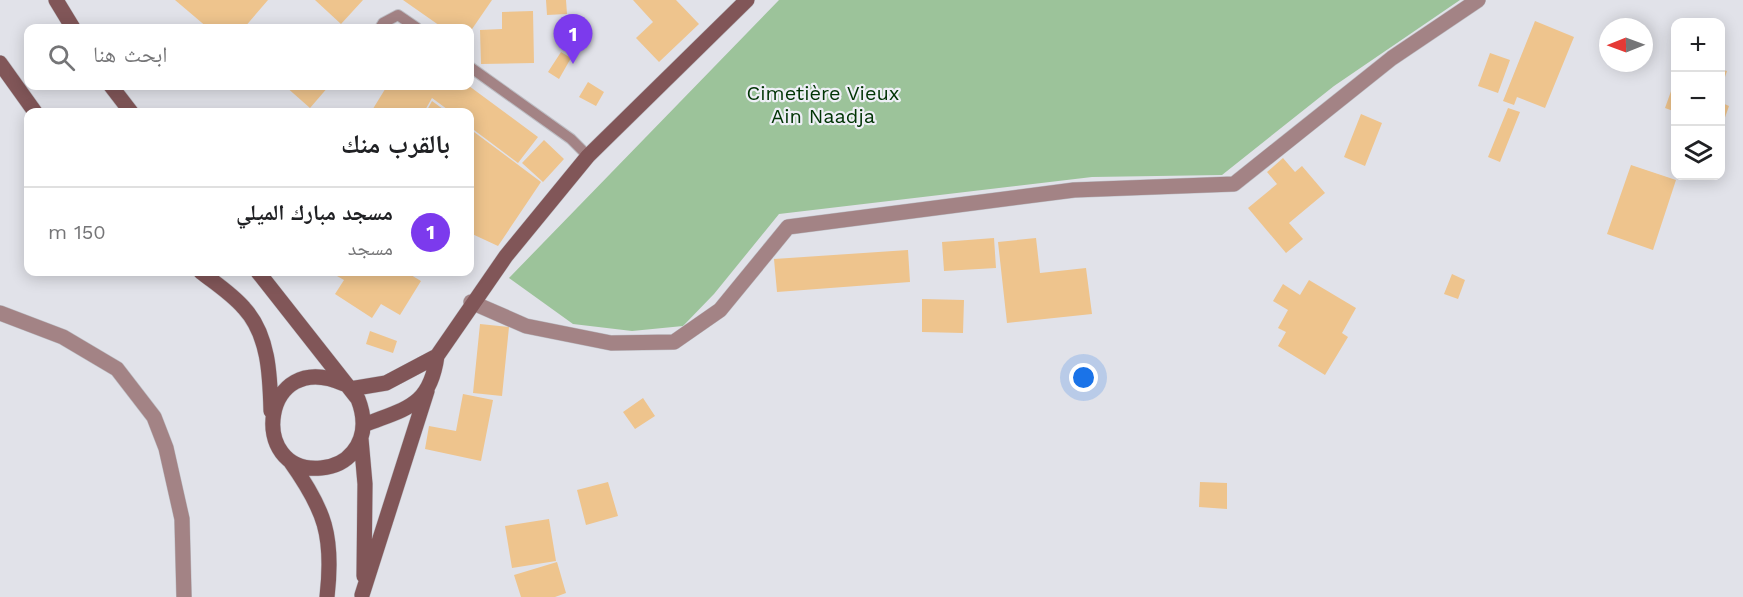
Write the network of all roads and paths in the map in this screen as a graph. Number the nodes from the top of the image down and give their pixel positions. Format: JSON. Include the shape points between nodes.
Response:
{"nodes":[{"id":1,"x":56,"y":0,"type":"edge"},
{"id":2,"x":747,"y":0,"type":"edge"},
{"id":3,"x":1478,"y":0,"type":"edge"},
{"id":4,"x":71,"y":24,"type":"edge"},
{"id":5,"x":382,"y":24,"type":"edge"},
{"id":6,"x":411,"y":24,"type":"edge"},
{"id":7,"x":0,"y":63,"type":"edge"},
{"id":8,"x":474,"y":70,"type":"edge"},
{"id":9,"x":114,"y":90,"type":"edge"},
{"id":10,"x":32,"y":108,"type":"edge"},
{"id":11,"x":129,"y":108,"type":"edge"},
{"id":12,"x":588,"y":156,"type":"junction"},
{"id":13,"x":206,"y":276,"type":"edge"},
{"id":14,"x":261,"y":276,"type":"edge"},
{"id":15,"x":471,"y":303,"type":"junction"},
{"id":16,"x":0,"y":313,"type":"edge"},
{"id":17,"x":437,"y":356,"type":"junction"},
{"id":18,"x":347,"y":387,"type":"junction"},
{"id":19,"x":427,"y":391,"type":"junction"},
{"id":20,"x":272,"y":418,"type":"junction"},
{"id":21,"x":362,"y":432,"type":"junction"},
{"id":22,"x":288,"y":458,"type":"junction"},
{"id":23,"x":362,"y":596,"type":"edge"},
{"id":24,"x":184,"y":597,"type":"edge"},
{"id":25,"x":327,"y":597,"type":"edge"}],
"edges":[{"from":1,"to":4,"type":"main road"},
{"from":2,"to":12,"type":"main road"},
{"from":3,"to":15,"type":"street","via":[[1392,58],[1234,184],[1074,190],[788,227],[720,310],[674,342],[611,343],[526,326]]},
{"from":5,"to":6,"type":"lane","via":[[398,15]]},
{"from":7,"to":10,"type":"main road"},
{"from":8,"to":12,"type":"lane","via":[[571,139]]},
{"from":9,"to":11,"type":"main road"},
{"from":12,"to":15,"type":"main road"},
{"from":13,"to":20,"type":"main road","via":[[245,309],[260,334],[268,363]]},
{"from":14,"to":18,"type":"main road"},
{"from":15,"to":17,"type":"main road"},
{"from":16,"to":24,"type":"street","via":[[63,337],[117,369],[154,417],[166,448],[182,519]]},
{"from":17,"to":18,"type":"main road","via":[[386,383]]},
{"from":17,"to":19,"type":"main road","via":[[434,379]]},
{"from":18,"to":20,"type":"main road","via":[[329,377],[298,380],[276,402]]},
{"from":18,"to":21,"type":"main road","via":[[358,399]]},
{"from":19,"to":21,"type":"main road","via":[[410,406]]},
{"from":19,"to":23,"type":"main road"},
{"from":20,"to":22,"type":"main road","via":[[272,433]]},
{"from":21,"to":22,"type":"main road","via":[[354,452],[329,467],[300,466]]},
{"from":21,"to":23,"type":"main road"},
{"from":22,"to":25,"type":"main road","via":[[327,526]]}]}
